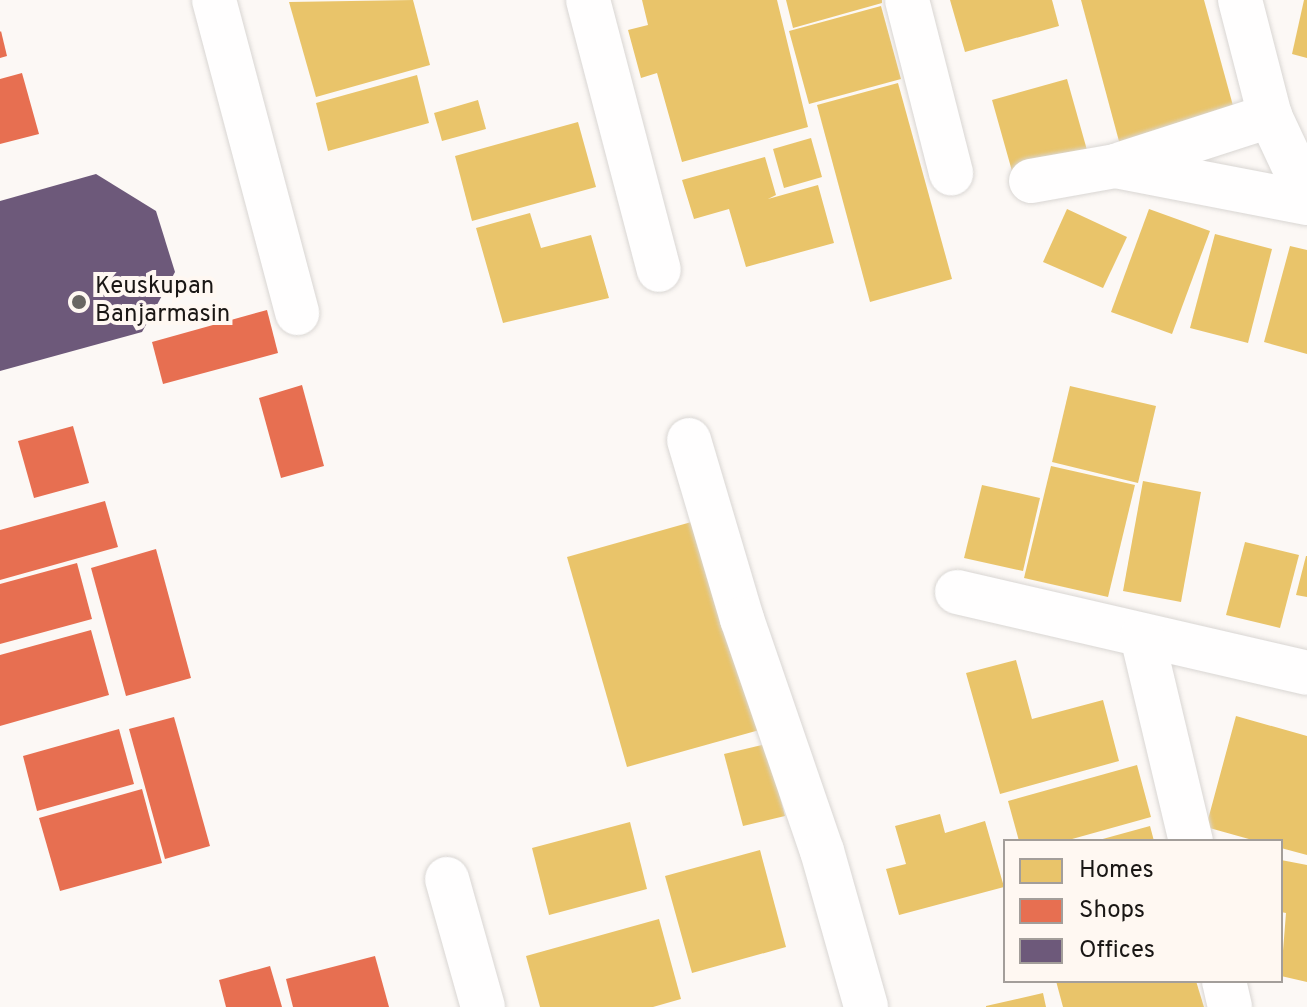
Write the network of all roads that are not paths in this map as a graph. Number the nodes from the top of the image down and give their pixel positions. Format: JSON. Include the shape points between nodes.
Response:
{"nodes":[{"id":1,"x":214,"y":0,"type":"edge"},
{"id":2,"x":588,"y":0,"type":"edge"},
{"id":3,"x":907,"y":0,"type":"edge"},
{"id":4,"x":1240,"y":0,"type":"edge"},
{"id":5,"x":1270,"y":116,"type":"junction"},
{"id":6,"x":1115,"y":166,"type":"junction"},
{"id":7,"x":951,"y":173,"type":"dead end"},
{"id":8,"x":1031,"y":181,"type":"dead end"},
{"id":9,"x":1307,"y":195,"type":"edge"},
{"id":10,"x":1307,"y":203,"type":"edge"},
{"id":11,"x":659,"y":270,"type":"dead end"},
{"id":12,"x":297,"y":313,"type":"dead end"},
{"id":13,"x":689,"y":440,"type":"dead end"},
{"id":14,"x":957,"y":592,"type":"dead end"},
{"id":15,"x":1142,"y":636,"type":"junction"},
{"id":16,"x":1307,"y":673,"type":"edge"},
{"id":17,"x":1191,"y":839,"type":"edge"},
{"id":18,"x":447,"y":879,"type":"dead end"},
{"id":19,"x":1224,"y":983,"type":"edge"},
{"id":20,"x":483,"y":1007,"type":"edge"},
{"id":21,"x":866,"y":1007,"type":"edge"},
{"id":22,"x":1230,"y":1007,"type":"edge"}],
"edges":[{"from":1,"to":12,"type":"street"},
{"from":2,"to":11,"type":"street"},
{"from":3,"to":7,"type":"street"},
{"from":4,"to":5,"type":"street"},
{"from":5,"to":6,"type":"street"},
{"from":5,"to":9,"type":"street"},
{"from":6,"to":8,"type":"street"},
{"from":6,"to":10,"type":"street"},
{"from":13,"to":21,"type":"street","via":[[742,619],[822,851]]},
{"from":14,"to":15,"type":"street"},
{"from":15,"to":16,"type":"street"},
{"from":15,"to":17,"type":"street"},
{"from":18,"to":20,"type":"street"},
{"from":19,"to":22,"type":"street"}]}
